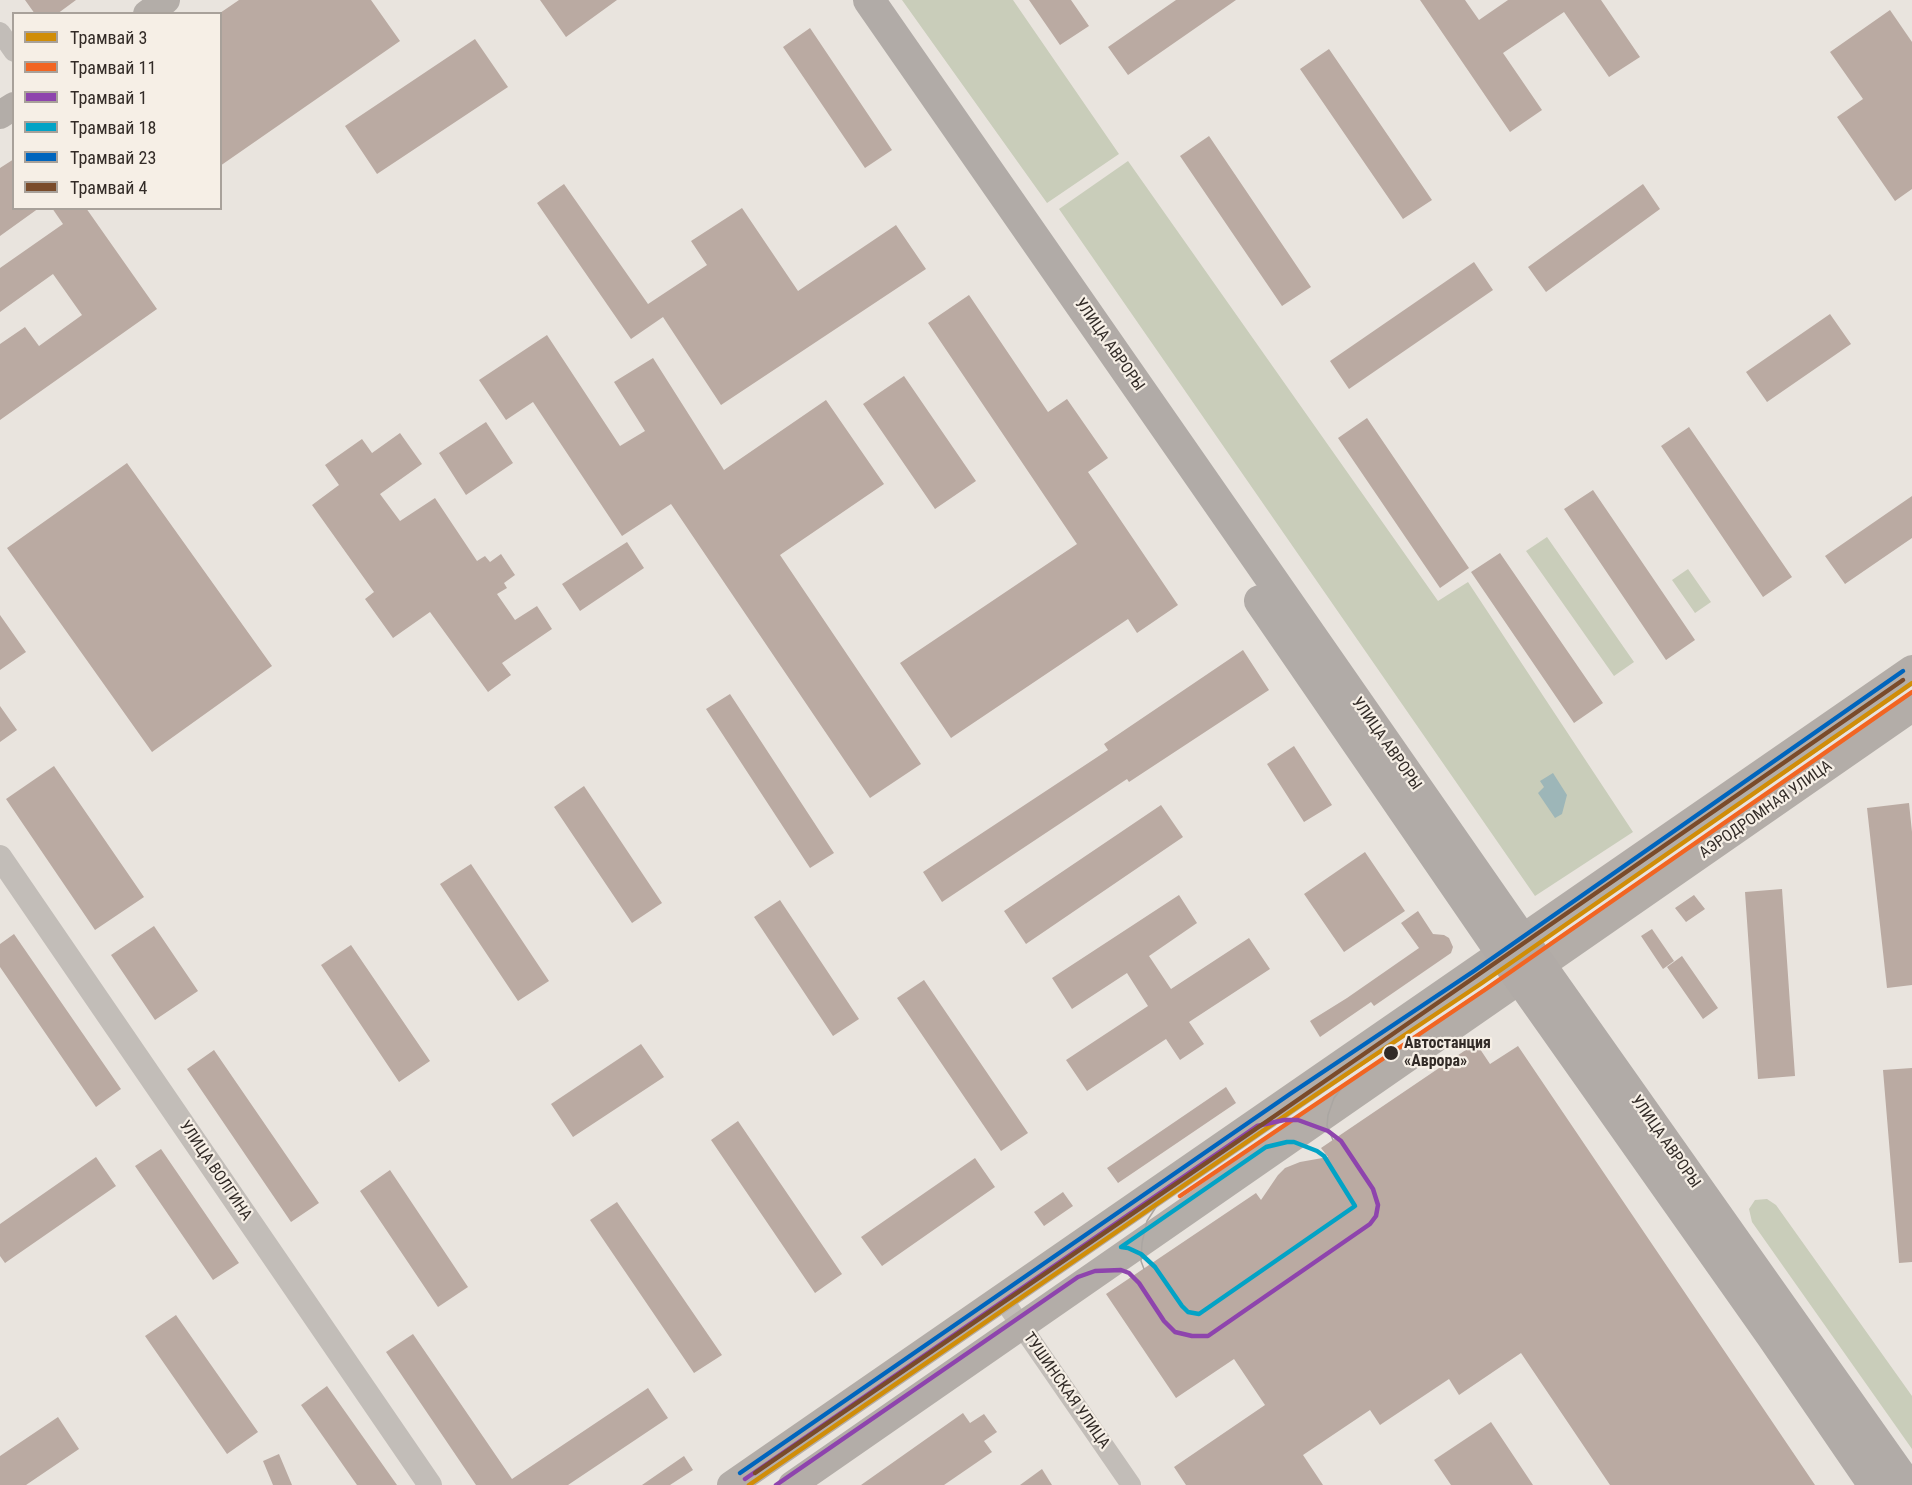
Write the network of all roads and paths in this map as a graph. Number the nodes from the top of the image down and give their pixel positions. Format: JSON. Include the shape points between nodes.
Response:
{"nodes":[{"id":1,"x":166,"y":0,"type":"edge"},
{"id":2,"x":847,"y":0,"type":"edge"},
{"id":3,"x":869,"y":0,"type":"edge"},
{"id":4,"x":150,"y":12,"type":"edge"},
{"id":5,"x":0,"y":32,"type":"edge"},
{"id":6,"x":12,"y":49,"type":"edge"},
{"id":7,"x":1912,"y":669,"type":"edge"},
{"id":8,"x":1912,"y":708,"type":"edge"},
{"id":9,"x":0,"y":857,"type":"edge"},
{"id":10,"x":1511,"y":945,"type":"junction"},
{"id":11,"x":1531,"y":973,"type":"junction"},
{"id":12,"x":1002,"y":1298,"type":"junction"},
{"id":13,"x":1021,"y":1326,"type":"junction"},
{"id":14,"x":430,"y":1485,"type":"edge"},
{"id":15,"x":731,"y":1485,"type":"edge"},
{"id":16,"x":792,"y":1485,"type":"edge"},
{"id":17,"x":1131,"y":1485,"type":"edge"},
{"id":18,"x":1874,"y":1485,"type":"edge"},
{"id":19,"x":1907,"y":1485,"type":"edge"}],
"edges":[{"from":1,"to":4,"type":"main road"},
{"from":2,"to":10,"type":"main road","name":"УЛИЦА АВРОРЫ"},
{"from":3,"to":10,"type":"main road","name":"УЛИЦА АВРОРЫ"},
{"from":5,"to":6,"type":"street"},
{"from":7,"to":10,"type":"main road","name":"АЭРОДРОМНАЯ УЛИЦА"},
{"from":8,"to":11,"type":"main road","name":"АЭРОДРОМНАЯ УЛИЦА"},
{"from":9,"to":14,"type":"street","name":"УЛИЦА ВОЛГИНА"},
{"from":10,"to":11,"type":"main road","name":"УЛИЦА АВРОРЫ"},
{"from":10,"to":12,"type":"main road","name":"АЭРОДРОМНАЯ УЛИЦА"},
{"from":11,"to":13,"type":"main road","name":"АЭРОДРОМНАЯ УЛИЦА"},
{"from":11,"to":18,"type":"main road","name":"УЛИЦА АВРОРЫ"},
{"from":11,"to":19,"type":"main road","name":"УЛИЦА АВРОРЫ"},
{"from":12,"to":13,"type":"street","name":"ТУШИНСКАЯ УЛИЦА"},
{"from":12,"to":15,"type":"main road","name":"АЭРОДРОМНАЯ УЛИЦА"},
{"from":13,"to":16,"type":"main road","name":"АЭРОДРОМНАЯ УЛИЦА"},
{"from":13,"to":17,"type":"street","name":"ТУШИНСКАЯ УЛИЦА"}]}
